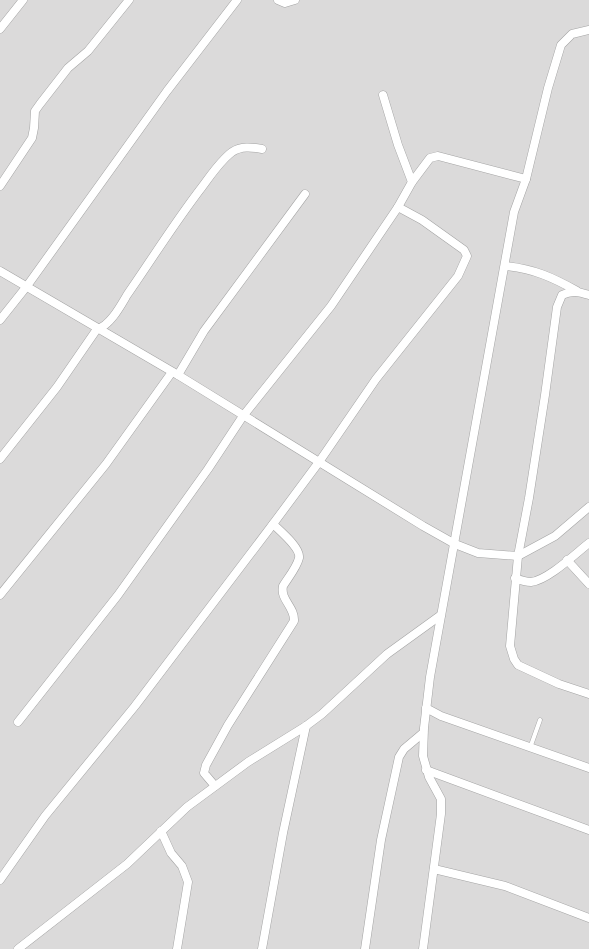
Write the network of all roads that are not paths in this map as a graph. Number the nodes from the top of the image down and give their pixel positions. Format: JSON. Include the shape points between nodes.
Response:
{"nodes":[{"id":1,"x":23,"y":0,"type":"edge"},
{"id":2,"x":129,"y":0,"type":"edge"},
{"id":3,"x":236,"y":0,"type":"edge"},
{"id":4,"x":278,"y":0,"type":"edge"},
{"id":5,"x":294,"y":0,"type":"edge"},
{"id":6,"x":0,"y":29,"type":"edge"},
{"id":7,"x":589,"y":30,"type":"edge"},
{"id":8,"x":382,"y":94,"type":"dead end"},
{"id":9,"x":262,"y":149,"type":"dead end"},
{"id":10,"x":526,"y":179,"type":"junction"},
{"id":11,"x":412,"y":182,"type":"junction"},
{"id":12,"x":0,"y":186,"type":"edge"},
{"id":13,"x":305,"y":194,"type":"dead end"},
{"id":14,"x":398,"y":207,"type":"junction"},
{"id":15,"x":505,"y":266,"type":"junction"},
{"id":16,"x":0,"y":271,"type":"edge"},
{"id":17,"x":558,"y":280,"type":"junction"},
{"id":18,"x":27,"y":286,"type":"junction"},
{"id":19,"x":577,"y":291,"type":"junction"},
{"id":20,"x":562,"y":295,"type":"junction"},
{"id":21,"x":589,"y":295,"type":"edge"},
{"id":22,"x":0,"y":320,"type":"edge"},
{"id":23,"x":97,"y":329,"type":"junction"},
{"id":24,"x":175,"y":374,"type":"junction"},
{"id":25,"x":243,"y":416,"type":"junction"},
{"id":26,"x":0,"y":459,"type":"edge"},
{"id":27,"x":319,"y":462,"type":"junction"},
{"id":28,"x":589,"y":507,"type":"edge"},
{"id":29,"x":273,"y":524,"type":"junction"},
{"id":30,"x":589,"y":543,"type":"edge"},
{"id":31,"x":455,"y":544,"type":"junction"},
{"id":32,"x":518,"y":556,"type":"junction"},
{"id":33,"x":567,"y":560,"type":"junction"},
{"id":34,"x":516,"y":578,"type":"junction"},
{"id":35,"x":589,"y":584,"type":"edge"},
{"id":36,"x":0,"y":595,"type":"edge"},
{"id":37,"x":442,"y":615,"type":"junction"},
{"id":38,"x":589,"y":694,"type":"edge"},
{"id":39,"x":426,"y":708,"type":"junction"},
{"id":40,"x":540,"y":720,"type":"dead end"},
{"id":41,"x":18,"y":722,"type":"dead end"},
{"id":42,"x":306,"y":726,"type":"junction"},
{"id":43,"x":423,"y":733,"type":"junction"},
{"id":44,"x":530,"y":748,"type":"junction"},
{"id":45,"x":589,"y":768,"type":"edge"},
{"id":46,"x":426,"y":770,"type":"junction"},
{"id":47,"x":216,"y":786,"type":"junction"},
{"id":48,"x":589,"y":830,"type":"edge"},
{"id":49,"x":161,"y":831,"type":"junction"},
{"id":50,"x":434,"y":869,"type":"junction"},
{"id":51,"x":0,"y":880,"type":"edge"},
{"id":52,"x":589,"y":918,"type":"edge"},
{"id":53,"x":424,"y":948,"type":"edge"},
{"id":54,"x":18,"y":949,"type":"edge"},
{"id":55,"x":177,"y":949,"type":"edge"},
{"id":56,"x":262,"y":949,"type":"edge"},
{"id":57,"x":365,"y":949,"type":"edge"},
{"id":58,"x":432,"y":949,"type":"edge"}],
"edges":[{"from":1,"to":6,"type":"street"},
{"from":2,"to":12,"type":"street","via":[[40,104],[35,112],[32,138]]},
{"from":3,"to":18,"type":"street","via":[[167,90]]},
{"from":4,"to":5,"type":"street","via":[[285,3]]},
{"from":7,"to":10,"type":"street","via":[[572,34],[561,45]]},
{"from":8,"to":11,"type":"street"},
{"from":9,"to":23,"type":"street","via":[[240,148],[218,165],[122,303],[104,326]]},
{"from":10,"to":11,"type":"street","via":[[438,156],[430,158]]},
{"from":10,"to":15,"type":"street","via":[[514,212]]},
{"from":11,"to":14,"type":"street"},
{"from":13,"to":24,"type":"street"},
{"from":14,"to":25,"type":"street","via":[[331,306]]},
{"from":14,"to":27,"type":"street","via":[[464,250],[467,258],[458,276],[376,379]]},
{"from":15,"to":17,"type":"street","via":[[525,268]]},
{"from":15,"to":31,"type":"street"},
{"from":16,"to":18,"type":"street"},
{"from":17,"to":19,"type":"street"},
{"from":17,"to":20,"type":"street"},
{"from":18,"to":22,"type":"street"},
{"from":18,"to":23,"type":"street"},
{"from":19,"to":20,"type":"street"},
{"from":19,"to":21,"type":"street"},
{"from":20,"to":32,"type":"street","via":[[556,313]]},
{"from":23,"to":24,"type":"street"},
{"from":23,"to":26,"type":"street","via":[[57,388]]},
{"from":24,"to":25,"type":"street"},
{"from":24,"to":36,"type":"street"},
{"from":25,"to":27,"type":"street"},
{"from":25,"to":41,"type":"street","via":[[118,595]]},
{"from":27,"to":29,"type":"street"},
{"from":27,"to":31,"type":"street"},
{"from":28,"to":32,"type":"street","via":[[555,536]]},
{"from":29,"to":47,"type":"street","via":[[300,555],[282,591],[293,611],[294,621],[206,765],[205,775]]},
{"from":29,"to":51,"type":"street","via":[[135,706],[45,816]]},
{"from":30,"to":33,"type":"street"},
{"from":31,"to":32,"type":"street","via":[[478,553]]},
{"from":31,"to":37,"type":"street"},
{"from":32,"to":34,"type":"street"},
{"from":33,"to":34,"type":"street","via":[[536,581]]},
{"from":33,"to":35,"type":"street"},
{"from":34,"to":38,"type":"street","via":[[510,646],[514,659],[534,674]]},
{"from":37,"to":39,"type":"street"},
{"from":37,"to":42,"type":"street","via":[[387,654],[347,693]]},
{"from":39,"to":43,"type":"street"},
{"from":39,"to":44,"type":"street"},
{"from":40,"to":44,"type":"lane"},
{"from":42,"to":47,"type":"street"},
{"from":42,"to":56,"type":"street"},
{"from":43,"to":46,"type":"street"},
{"from":43,"to":57,"type":"street","via":[[399,757],[381,840]]},
{"from":44,"to":45,"type":"street"},
{"from":46,"to":48,"type":"street"},
{"from":46,"to":50,"type":"street","via":[[441,806]]},
{"from":47,"to":49,"type":"street"},
{"from":49,"to":54,"type":"street","via":[[127,864]]},
{"from":49,"to":55,"type":"street","via":[[188,882]]},
{"from":50,"to":52,"type":"street","via":[[505,886]]},
{"from":50,"to":53,"type":"street"},
{"from":53,"to":58,"type":"street"}]}
